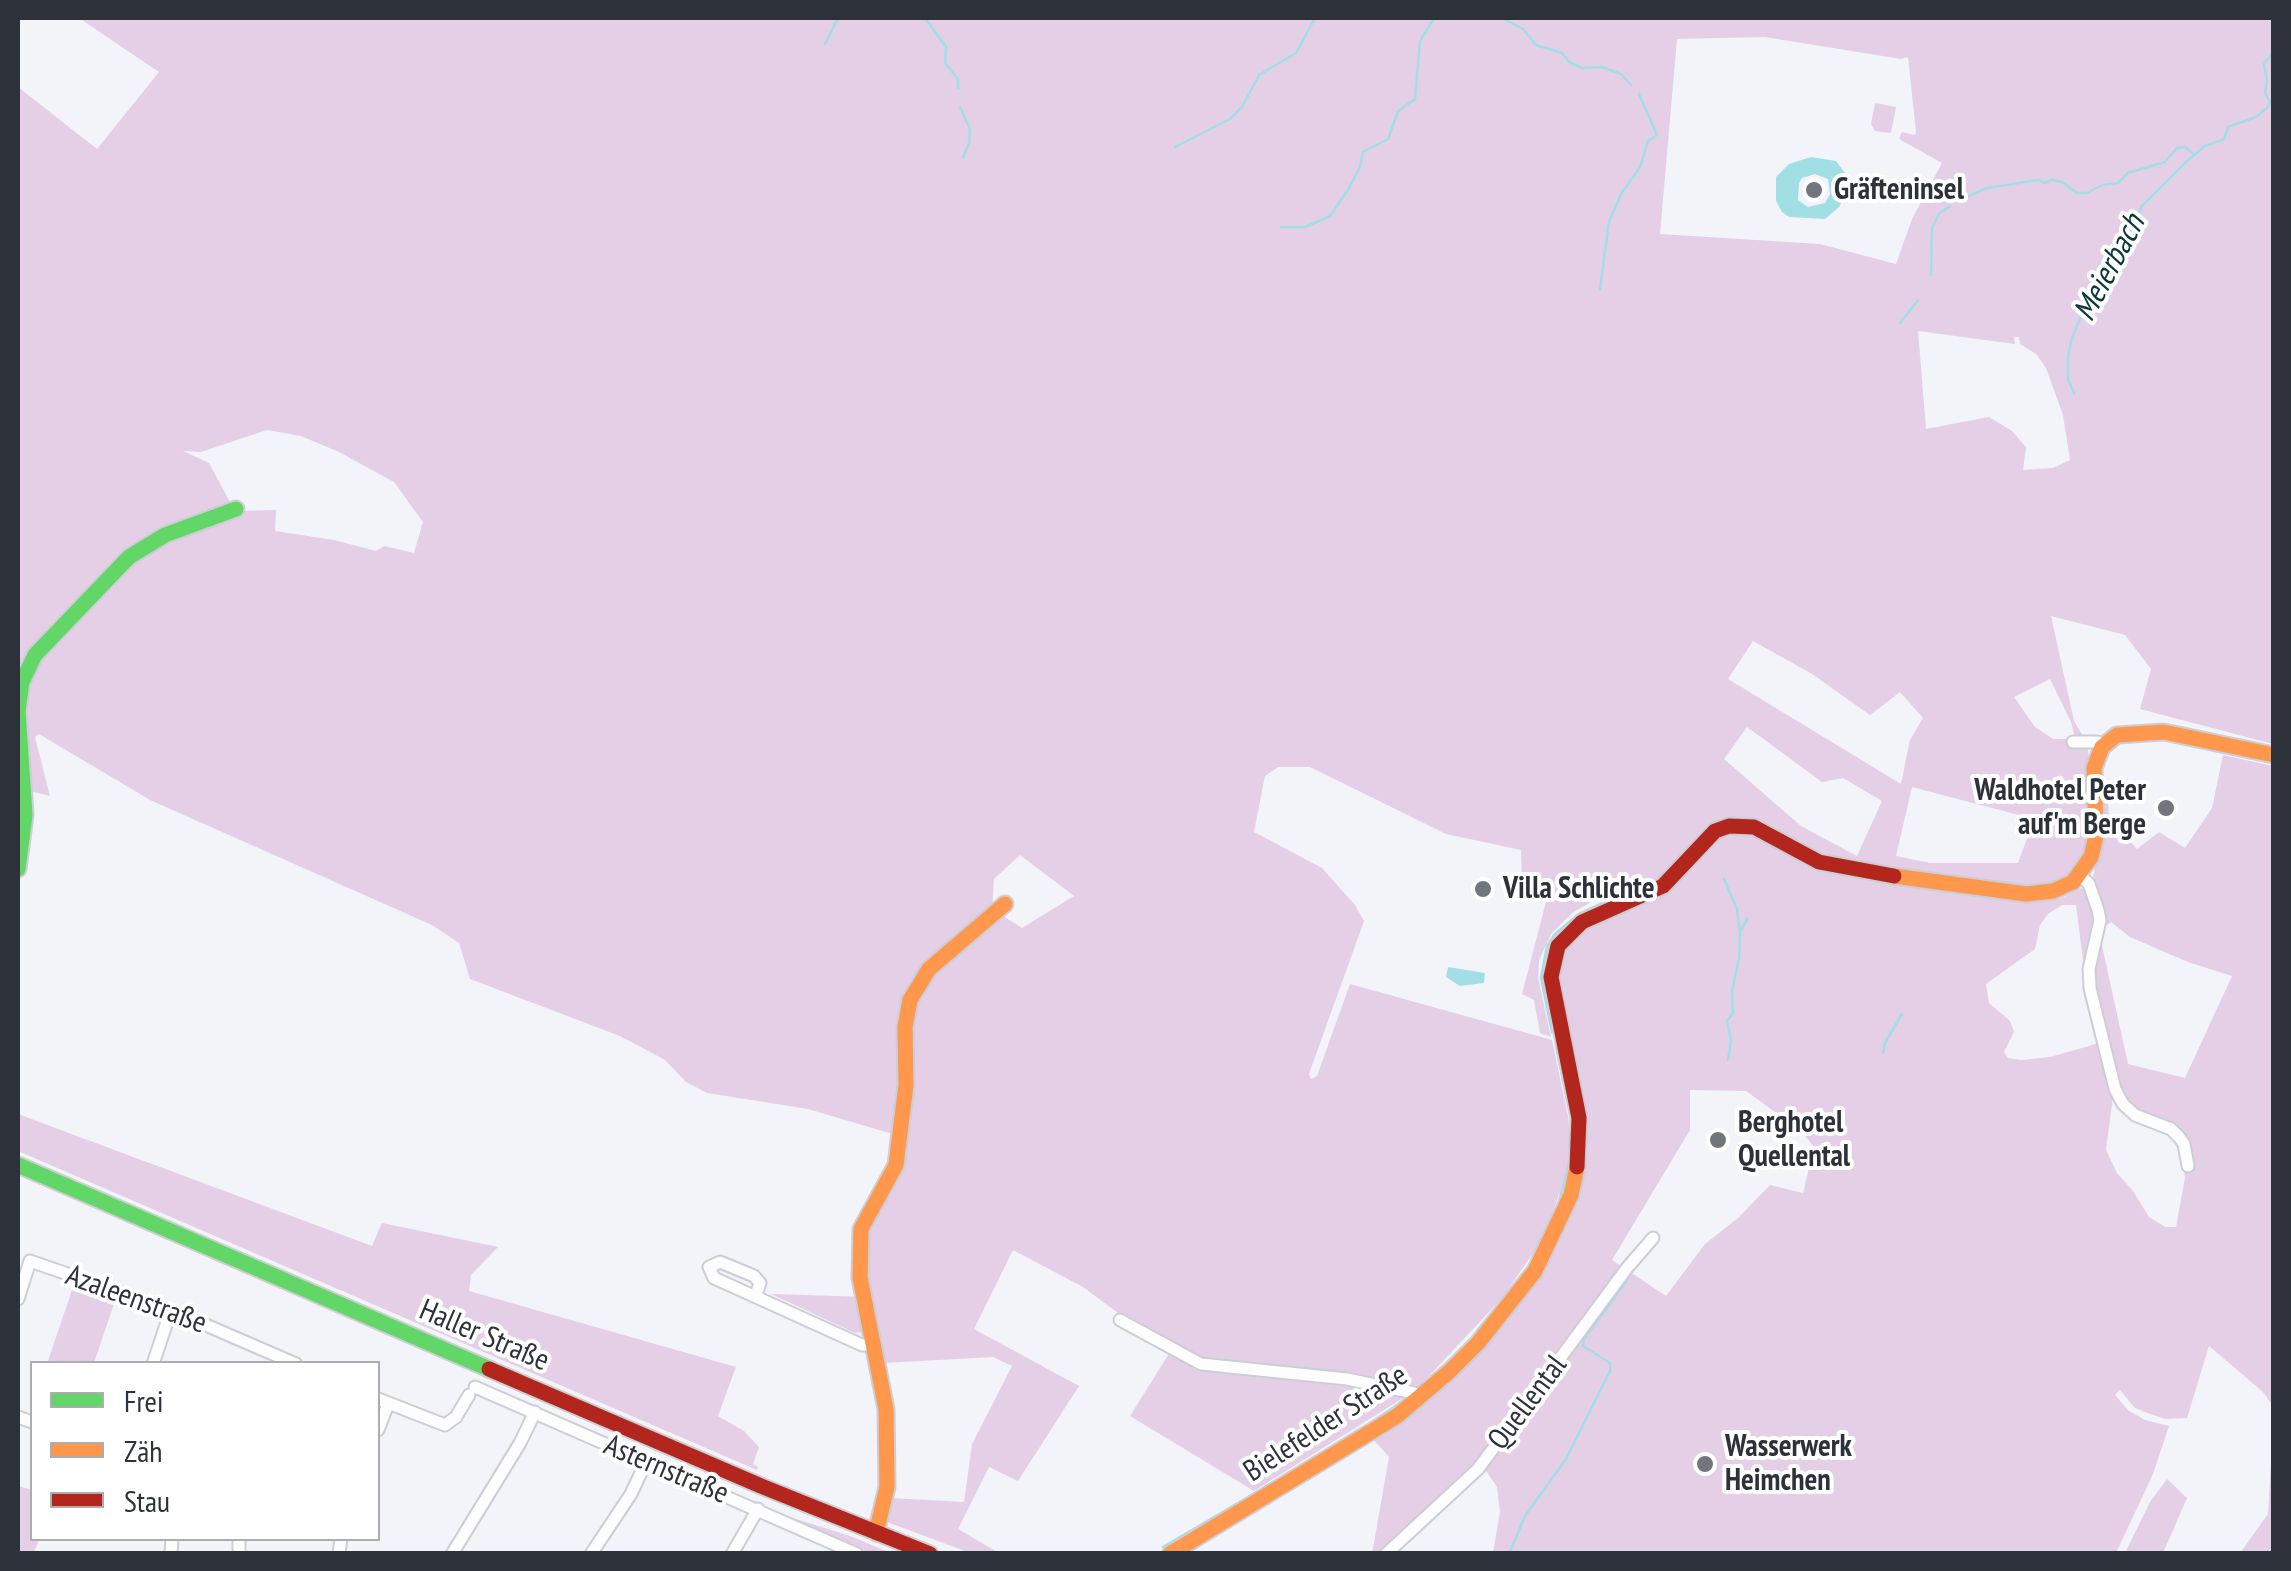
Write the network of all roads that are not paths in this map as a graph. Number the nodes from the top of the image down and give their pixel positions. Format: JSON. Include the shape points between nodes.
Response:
{"nodes":[{"id":1,"x":236,"y":508,"type":"dead end"},
{"id":2,"x":2074,"y":742,"type":"dead end"},
{"id":3,"x":2102,"y":747,"type":"junction"},
{"id":4,"x":2274,"y":756,"type":"edge"},
{"id":5,"x":18,"y":869,"type":"edge"},
{"id":6,"x":2080,"y":876,"type":"junction"},
{"id":7,"x":1005,"y":904,"type":"dead end"},
{"id":8,"x":18,"y":1165,"type":"edge"},
{"id":9,"x":2188,"y":1166,"type":"dead end"},
{"id":10,"x":1653,"y":1238,"type":"dead end"},
{"id":11,"x":20,"y":1282,"type":"edge"},
{"id":12,"x":756,"y":1295,"type":"dead end"},
{"id":13,"x":18,"y":1298,"type":"edge"},
{"id":14,"x":171,"y":1310,"type":"junction"},
{"id":15,"x":1120,"y":1320,"type":"dead end"},
{"id":16,"x":874,"y":1345,"type":"junction"},
{"id":17,"x":268,"y":1358,"type":"edge"},
{"id":18,"x":155,"y":1361,"type":"edge"},
{"id":19,"x":1420,"y":1398,"type":"junction"},
{"id":20,"x":383,"y":1401,"type":"edge"},
{"id":21,"x":534,"y":1412,"type":"junction"},
{"id":22,"x":646,"y":1462,"type":"junction"},
{"id":23,"x":758,"y":1510,"type":"junction"},
{"id":24,"x":876,"y":1533,"type":"junction"},
{"id":25,"x":452,"y":1554,"type":"edge"},
{"id":26,"x":590,"y":1554,"type":"edge"},
{"id":27,"x":732,"y":1554,"type":"edge"},
{"id":28,"x":858,"y":1554,"type":"edge"},
{"id":29,"x":930,"y":1554,"type":"edge"},
{"id":30,"x":1170,"y":1554,"type":"edge"},
{"id":31,"x":1386,"y":1554,"type":"edge"}],
"edges":[{"from":1,"to":5,"type":"main road","via":[[165,535],[129,557],[35,655],[18,711],[26,815]]},
{"from":2,"to":3,"type":"street"},
{"from":3,"to":4,"type":"main road","via":[[2117,735],[2148,730]]},
{"from":3,"to":6,"type":"main road","via":[[2094,782],[2094,849]]},
{"from":6,"to":9,"type":"street","via":[[2099,912],[2090,988],[2115,1089],[2135,1115],[2179,1137]]},
{"from":6,"to":19,"type":"main road","name":"Bielefelder Straße","via":[[2040,894],[1958,887],[1819,862],[1754,827],[1728,826],[1702,842],[1663,886],[1582,922],[1558,946],[1551,978],[1580,1118],[1571,1195],[1517,1296]]},
{"from":7,"to":16,"type":"main road","via":[[929,969],[910,1000],[896,1165],[858,1243]]},
{"from":8,"to":24,"type":"main road","name":"Haller Straße"},
{"from":10,"to":31,"type":"street","name":"Quellental","via":[[1478,1468]]},
{"from":11,"to":13,"type":"street"},
{"from":11,"to":14,"type":"street","name":"Azaleenstraße","via":[[30,1261]]},
{"from":12,"to":16,"type":"street"},
{"from":14,"to":17,"type":"street","name":"Azaleenstraße"},
{"from":14,"to":18,"type":"street"},
{"from":15,"to":19,"type":"street","via":[[1201,1364],[1347,1379]]},
{"from":16,"to":24,"type":"main road","via":[[888,1470]]},
{"from":19,"to":30,"type":"main road","name":"Bielefelder Straße"},
{"from":20,"to":21,"type":"street","name":"Asternstraße","via":[[445,1425],[472,1391]]},
{"from":21,"to":22,"type":"street","name":"Asternstraße"},
{"from":21,"to":25,"type":"street"},
{"from":22,"to":23,"type":"street","name":"Asternstraße"},
{"from":22,"to":26,"type":"street"},
{"from":23,"to":27,"type":"street"},
{"from":23,"to":28,"type":"street","name":"Asternstraße"},
{"from":24,"to":29,"type":"main road","name":"Haller Straße"}]}
